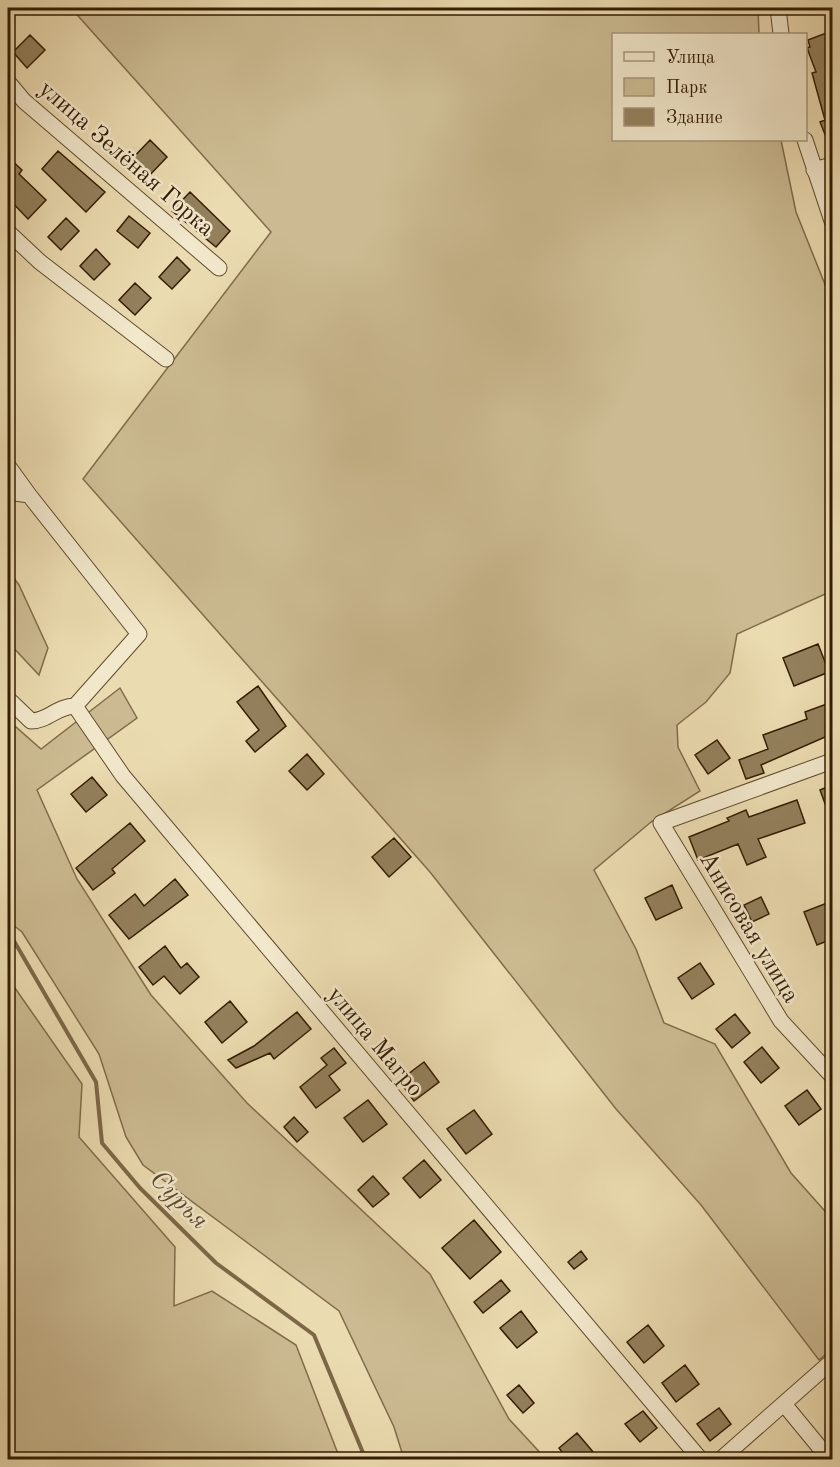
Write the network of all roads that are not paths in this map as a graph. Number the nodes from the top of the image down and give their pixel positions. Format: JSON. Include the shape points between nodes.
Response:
{"nodes":[{"id":1,"x":778,"y":8,"type":"edge"},
{"id":2,"x":781,"y":33,"type":"edge"},
{"id":3,"x":8,"y":82,"type":"edge"},
{"id":4,"x":805,"y":141,"type":"edge"},
{"id":5,"x":832,"y":165,"type":"edge"},
{"id":6,"x":814,"y":170,"type":"junction"},
{"id":7,"x":832,"y":220,"type":"edge"},
{"id":8,"x":8,"y":232,"type":"edge"},
{"id":9,"x":219,"y":268,"type":"dead end"},
{"id":10,"x":166,"y":358,"type":"dead end"},
{"id":11,"x":8,"y":466,"type":"edge"},
{"id":12,"x":8,"y":492,"type":"edge"},
{"id":13,"x":29,"y":495,"type":"junction"},
{"id":14,"x":8,"y":699,"type":"edge"},
{"id":15,"x":75,"y":706,"type":"junction"},
{"id":16,"x":832,"y":761,"type":"edge"},
{"id":17,"x":832,"y":1076,"type":"edge"},
{"id":18,"x":832,"y":1361,"type":"edge"},
{"id":19,"x":784,"y":1404,"type":"junction"},
{"id":20,"x":701,"y":1460,"type":"edge"},
{"id":21,"x":720,"y":1460,"type":"edge"},
{"id":22,"x":830,"y":1460,"type":"edge"}],
"edges":[{"from":1,"to":2,"type":"street"},
{"from":3,"to":9,"type":"street","name":"улица Зелёная Горка","via":[[24,101]]},
{"from":4,"to":6,"type":"street"},
{"from":5,"to":6,"type":"street"},
{"from":6,"to":7,"type":"street"},
{"from":8,"to":10,"type":"street","via":[[40,262]]},
{"from":11,"to":13,"type":"street"},
{"from":12,"to":13,"type":"street"},
{"from":13,"to":15,"type":"street","via":[[139,634]]},
{"from":14,"to":15,"type":"street","via":[[31,721],[63,706]]},
{"from":15,"to":20,"type":"street","name":"улица Магро","via":[[123,776]]},
{"from":16,"to":17,"type":"street","name":"Анисовая улица","via":[[660,823],[781,1021]]},
{"from":18,"to":19,"type":"street"},
{"from":19,"to":21,"type":"street"},
{"from":19,"to":22,"type":"street"}]}
